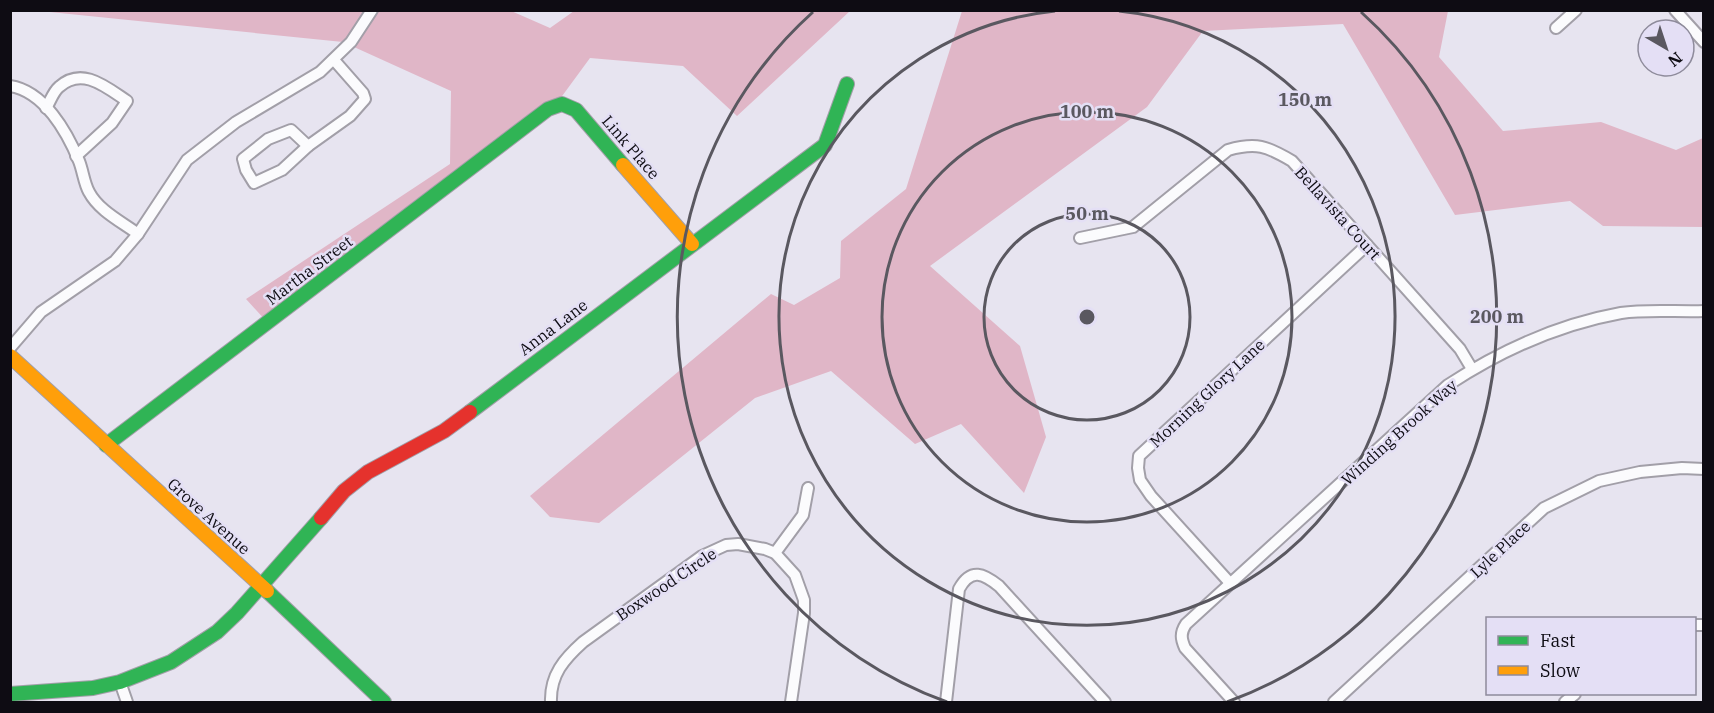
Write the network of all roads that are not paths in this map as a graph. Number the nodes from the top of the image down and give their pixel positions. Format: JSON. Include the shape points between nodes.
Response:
{"nodes":[{"id":1,"x":372,"y":10,"type":"edge"},
{"id":2,"x":1576,"y":10,"type":"edge"},
{"id":3,"x":1675,"y":10,"type":"edge"},
{"id":4,"x":1556,"y":28,"type":"dead end"},
{"id":5,"x":1704,"y":42,"type":"edge"},
{"id":6,"x":334,"y":60,"type":"junction"},
{"id":7,"x":847,"y":84,"type":"dead end"},
{"id":8,"x":10,"y":86,"type":"edge"},
{"id":9,"x":46,"y":108,"type":"junction"},
{"id":10,"x":532,"y":120,"type":"joint"},
{"id":11,"x":308,"y":146,"type":"junction"},
{"id":12,"x":76,"y":156,"type":"junction"},
{"id":13,"x":138,"y":234,"type":"junction"},
{"id":14,"x":1080,"y":238,"type":"dead end"},
{"id":15,"x":692,"y":243,"type":"junction"},
{"id":16,"x":1367,"y":245,"type":"junction"},
{"id":17,"x":1704,"y":311,"type":"edge"},
{"id":18,"x":10,"y":348,"type":"edge"},
{"id":19,"x":10,"y":356,"type":"edge"},
{"id":20,"x":1472,"y":369,"type":"junction"},
{"id":21,"x":106,"y":445,"type":"junction"},
{"id":22,"x":1704,"y":469,"type":"edge"},
{"id":23,"x":808,"y":488,"type":"dead end"},
{"id":24,"x":775,"y":553,"type":"junction"},
{"id":25,"x":1230,"y":583,"type":"junction"},
{"id":26,"x":261,"y":585,"type":"junction"},
{"id":27,"x":120,"y":682,"type":"junction"},
{"id":28,"x":10,"y":694,"type":"edge"},
{"id":29,"x":127,"y":702,"type":"edge"},
{"id":30,"x":384,"y":702,"type":"edge"},
{"id":31,"x":551,"y":702,"type":"edge"},
{"id":32,"x":791,"y":702,"type":"edge"},
{"id":33,"x":945,"y":702,"type":"edge"},
{"id":34,"x":1105,"y":702,"type":"edge"},
{"id":35,"x":1234,"y":702,"type":"edge"},
{"id":36,"x":1334,"y":702,"type":"edge"}],
"edges":[{"from":1,"to":6,"type":"street"},
{"from":2,"to":4,"type":"street"},
{"from":3,"to":5,"type":"street"},
{"from":6,"to":11,"type":"street","via":[[365,99],[350,116]]},
{"from":6,"to":13,"type":"street","via":[[236,122],[187,160]]},
{"from":7,"to":15,"type":"street","name":"Anna Lane","via":[[825,146]]},
{"from":8,"to":9,"type":"street","via":[[23,88]]},
{"from":9,"to":12,"type":"street"},
{"from":9,"to":12,"type":"street","via":[[58,88],[84,77],[127,101],[112,123]]},
{"from":10,"to":15,"type":"street","name":"Link Place","via":[[562,104],[576,110]]},
{"from":10,"to":21,"type":"street","name":"Martha Street"},
{"from":11,"to":11,"type":"street","via":[[282,170],[254,183],[246,170],[243,159],[256,147],[291,130]]},
{"from":12,"to":13,"type":"street","via":[[89,192],[101,208]]},
{"from":13,"to":18,"type":"street","via":[[115,261],[41,312]]},
{"from":14,"to":16,"type":"street","name":"Bellavista Court","via":[[1133,226],[1228,150],[1257,145],[1292,161]]},
{"from":15,"to":26,"type":"street","name":"Anna Lane","via":[[444,431],[368,472],[344,491]]},
{"from":16,"to":20,"type":"street","name":"Bellavista Court","via":[[1460,349]]},
{"from":16,"to":25,"type":"street","name":"Morning Glory Lane","via":[[1139,456],[1140,480],[1151,496]]},
{"from":17,"to":20,"type":"street","name":"Winding Brook Way","via":[[1622,313],[1517,346]]},
{"from":19,"to":21,"type":"street","name":"Grove Avenue"},
{"from":20,"to":25,"type":"street","name":"Winding Brook Way","via":[[1448,385]]},
{"from":21,"to":26,"type":"street","name":"Grove Avenue"},
{"from":22,"to":36,"type":"street","name":"Lyle Place","via":[[1640,472],[1599,481],[1544,508]]},
{"from":23,"to":24,"type":"street","via":[[803,515]]},
{"from":24,"to":31,"type":"street","name":"Boxwood Circle","via":[[738,544],[702,556],[566,657],[553,682]]},
{"from":24,"to":32,"type":"street","via":[[795,575],[804,600]]},
{"from":25,"to":35,"type":"street","name":"Winding Brook Way","via":[[1186,624],[1181,639],[1191,656]]},
{"from":26,"to":27,"type":"street","name":"Anna Lane","via":[[237,613],[195,648]]},
{"from":26,"to":30,"type":"street","name":"Grove Avenue"},
{"from":27,"to":28,"type":"street","name":"Anna Lane","via":[[65,692]]},
{"from":27,"to":29,"type":"street"},
{"from":33,"to":34,"type":"street","via":[[960,589],[974,575],[984,575],[999,586]]}]}
